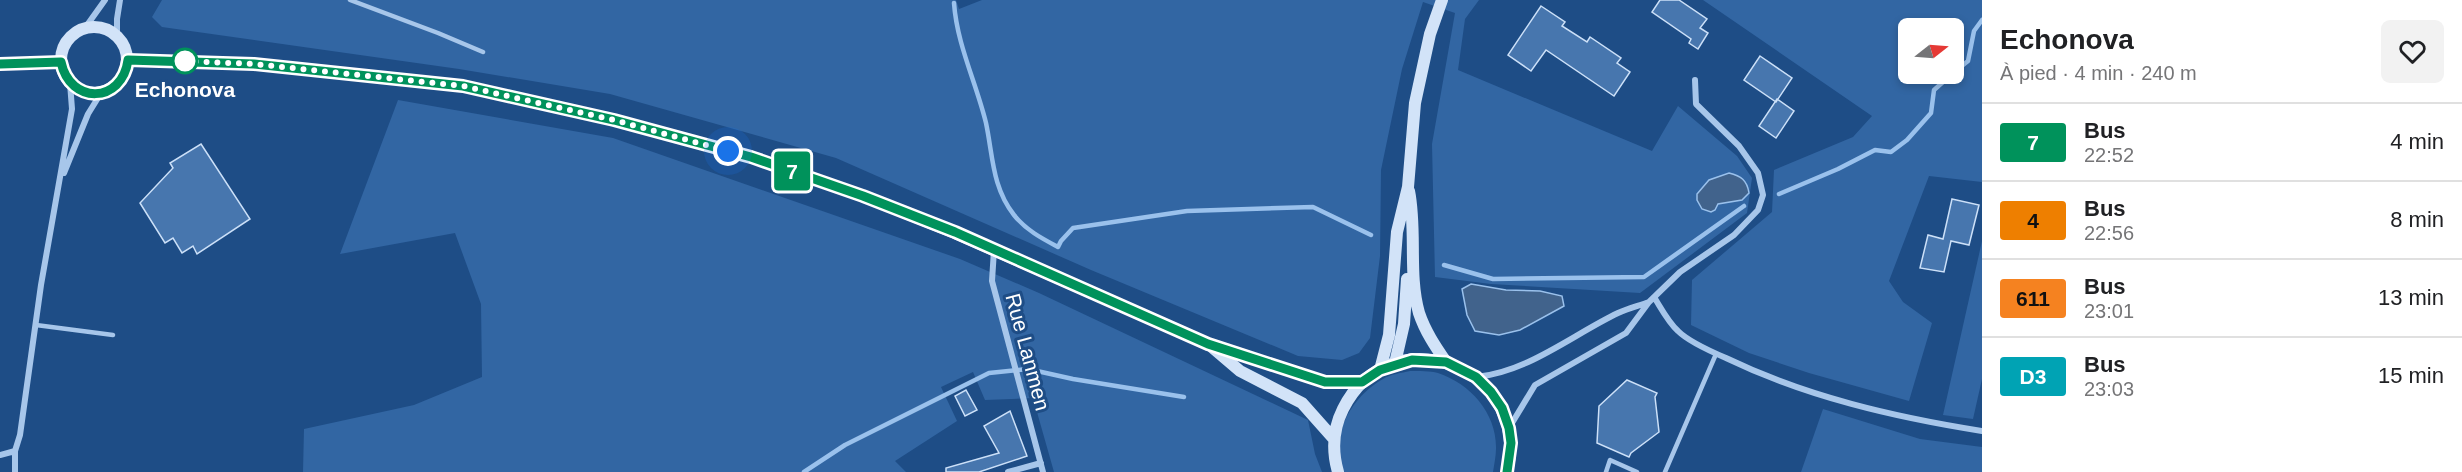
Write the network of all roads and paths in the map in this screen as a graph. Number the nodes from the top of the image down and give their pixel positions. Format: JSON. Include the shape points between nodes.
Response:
{"nodes":[{"id":1,"x":105,"y":0,"type":"edge"},
{"id":2,"x":120,"y":0,"type":"edge"},
{"id":3,"x":350,"y":0,"type":"edge"},
{"id":4,"x":1442,"y":0,"type":"edge"},
{"id":5,"x":85,"y":28,"type":"junction"},
{"id":6,"x":117,"y":36,"type":"junction"},
{"id":7,"x":483,"y":52,"type":"dead end"},
{"id":8,"x":128,"y":60,"type":"junction"},
{"id":9,"x":61,"y":62,"type":"junction"},
{"id":10,"x":0,"y":64,"type":"edge"},
{"id":11,"x":1695,"y":80,"type":"dead end"},
{"id":12,"x":70,"y":83,"type":"junction"},
{"id":13,"x":101,"y":93,"type":"junction"},
{"id":14,"x":60,"y":185,"type":"junction"},
{"id":15,"x":1408,"y":187,"type":"junction"},
{"id":16,"x":1401,"y":213,"type":"junction"},
{"id":17,"x":994,"y":250,"type":"junction"},
{"id":18,"x":1652,"y":300,"type":"junction"},
{"id":19,"x":36,"y":325,"type":"junction"},
{"id":20,"x":113,"y":335,"type":"dead end"},
{"id":21,"x":1208,"y":344,"type":"junction"},
{"id":22,"x":1716,"y":354,"type":"junction"},
{"id":23,"x":1446,"y":362,"type":"junction"},
{"id":24,"x":1395,"y":363,"type":"junction"},
{"id":25,"x":1380,"y":370,"type":"junction"},
{"id":26,"x":1476,"y":377,"type":"junction"},
{"id":27,"x":1362,"y":382,"type":"junction"},
{"id":28,"x":1509,"y":428,"type":"junction"},
{"id":29,"x":1982,"y":431,"type":"edge"},
{"id":30,"x":1334,"y":438,"type":"junction"},
{"id":31,"x":15,"y":451,"type":"junction"},
{"id":32,"x":0,"y":455,"type":"edge"},
{"id":33,"x":1041,"y":462,"type":"junction"},
{"id":34,"x":1509,"y":466,"type":"edge"},
{"id":35,"x":15,"y":472,"type":"edge"},
{"id":36,"x":1008,"y":472,"type":"edge"},
{"id":37,"x":1043,"y":472,"type":"edge"},
{"id":38,"x":1338,"y":472,"type":"edge"},
{"id":39,"x":1518,"y":472,"type":"edge"},
{"id":40,"x":1606,"y":472,"type":"edge"},
{"id":41,"x":1637,"y":472,"type":"edge"},
{"id":42,"x":1665,"y":472,"type":"edge"}],
"edges":[{"from":1,"to":5,"type":"street"},
{"from":2,"to":6,"type":"street"},
{"from":3,"to":7,"type":"lane"},
{"from":4,"to":15,"type":"street","via":[[1414,103]]},
{"from":5,"to":6,"type":"street","via":[[102,27]]},
{"from":5,"to":9,"type":"street","via":[[64,44]]},
{"from":6,"to":8,"type":"street"},
{"from":8,"to":13,"type":"street","via":[[123,77]]},
{"from":8,"to":17,"type":"street","via":[[254,64],[463,86],[614,120],[751,157],[863,196]]},
{"from":9,"to":10,"type":"street"},
{"from":9,"to":12,"type":"street"},
{"from":11,"to":18,"type":"street","via":[[1696,104],[1738,146],[1758,174],[1761,203],[1754,217],[1734,235],[1680,272]]},
{"from":12,"to":13,"type":"street","via":[[81,91]]},
{"from":12,"to":14,"type":"street","via":[[72,109]]},
{"from":13,"to":14,"type":"street","via":[[88,114]]},
{"from":14,"to":19,"type":"street"},
{"from":15,"to":16,"type":"street"},
{"from":15,"to":23,"type":"street","via":[[1419,312]]},
{"from":16,"to":24,"type":"street","via":[[1406,233],[1407,296]]},
{"from":16,"to":25,"type":"street","via":[[1389,335]]},
{"from":17,"to":21,"type":"street"},
{"from":17,"to":33,"type":"street","name":"Rue Lanmen","via":[[992,281]]},
{"from":18,"to":22,"type":"street","via":[[1678,332]]},
{"from":18,"to":26,"type":"street","via":[[1620,312],[1515,369]]},
{"from":18,"to":28,"type":"street","via":[[1626,333],[1535,385]]},
{"from":19,"to":20,"type":"lane"},
{"from":19,"to":31,"type":"street"},
{"from":21,"to":27,"type":"street","via":[[1325,382]]},
{"from":21,"to":30,"type":"street","via":[[1240,371],[1302,404]]},
{"from":22,"to":29,"type":"street","via":[[1759,374],[1862,408]]},
{"from":22,"to":42,"type":"lane"},
{"from":23,"to":24,"type":"street"},
{"from":23,"to":26,"type":"street"},
{"from":24,"to":25,"type":"street"},
{"from":25,"to":27,"type":"street"},
{"from":26,"to":28,"type":"street","via":[[1502,408]]},
{"from":27,"to":30,"type":"street","via":[[1348,399]]},
{"from":28,"to":34,"type":"street"},
{"from":30,"to":38,"type":"street"},
{"from":31,"to":32,"type":"street"},
{"from":31,"to":35,"type":"street"},
{"from":33,"to":36,"type":"street"},
{"from":33,"to":37,"type":"street","name":"Rue Lanmen"},
{"from":34,"to":39,"type":"street"},
{"from":40,"to":41,"type":"lane","via":[[1610,460]]}]}
